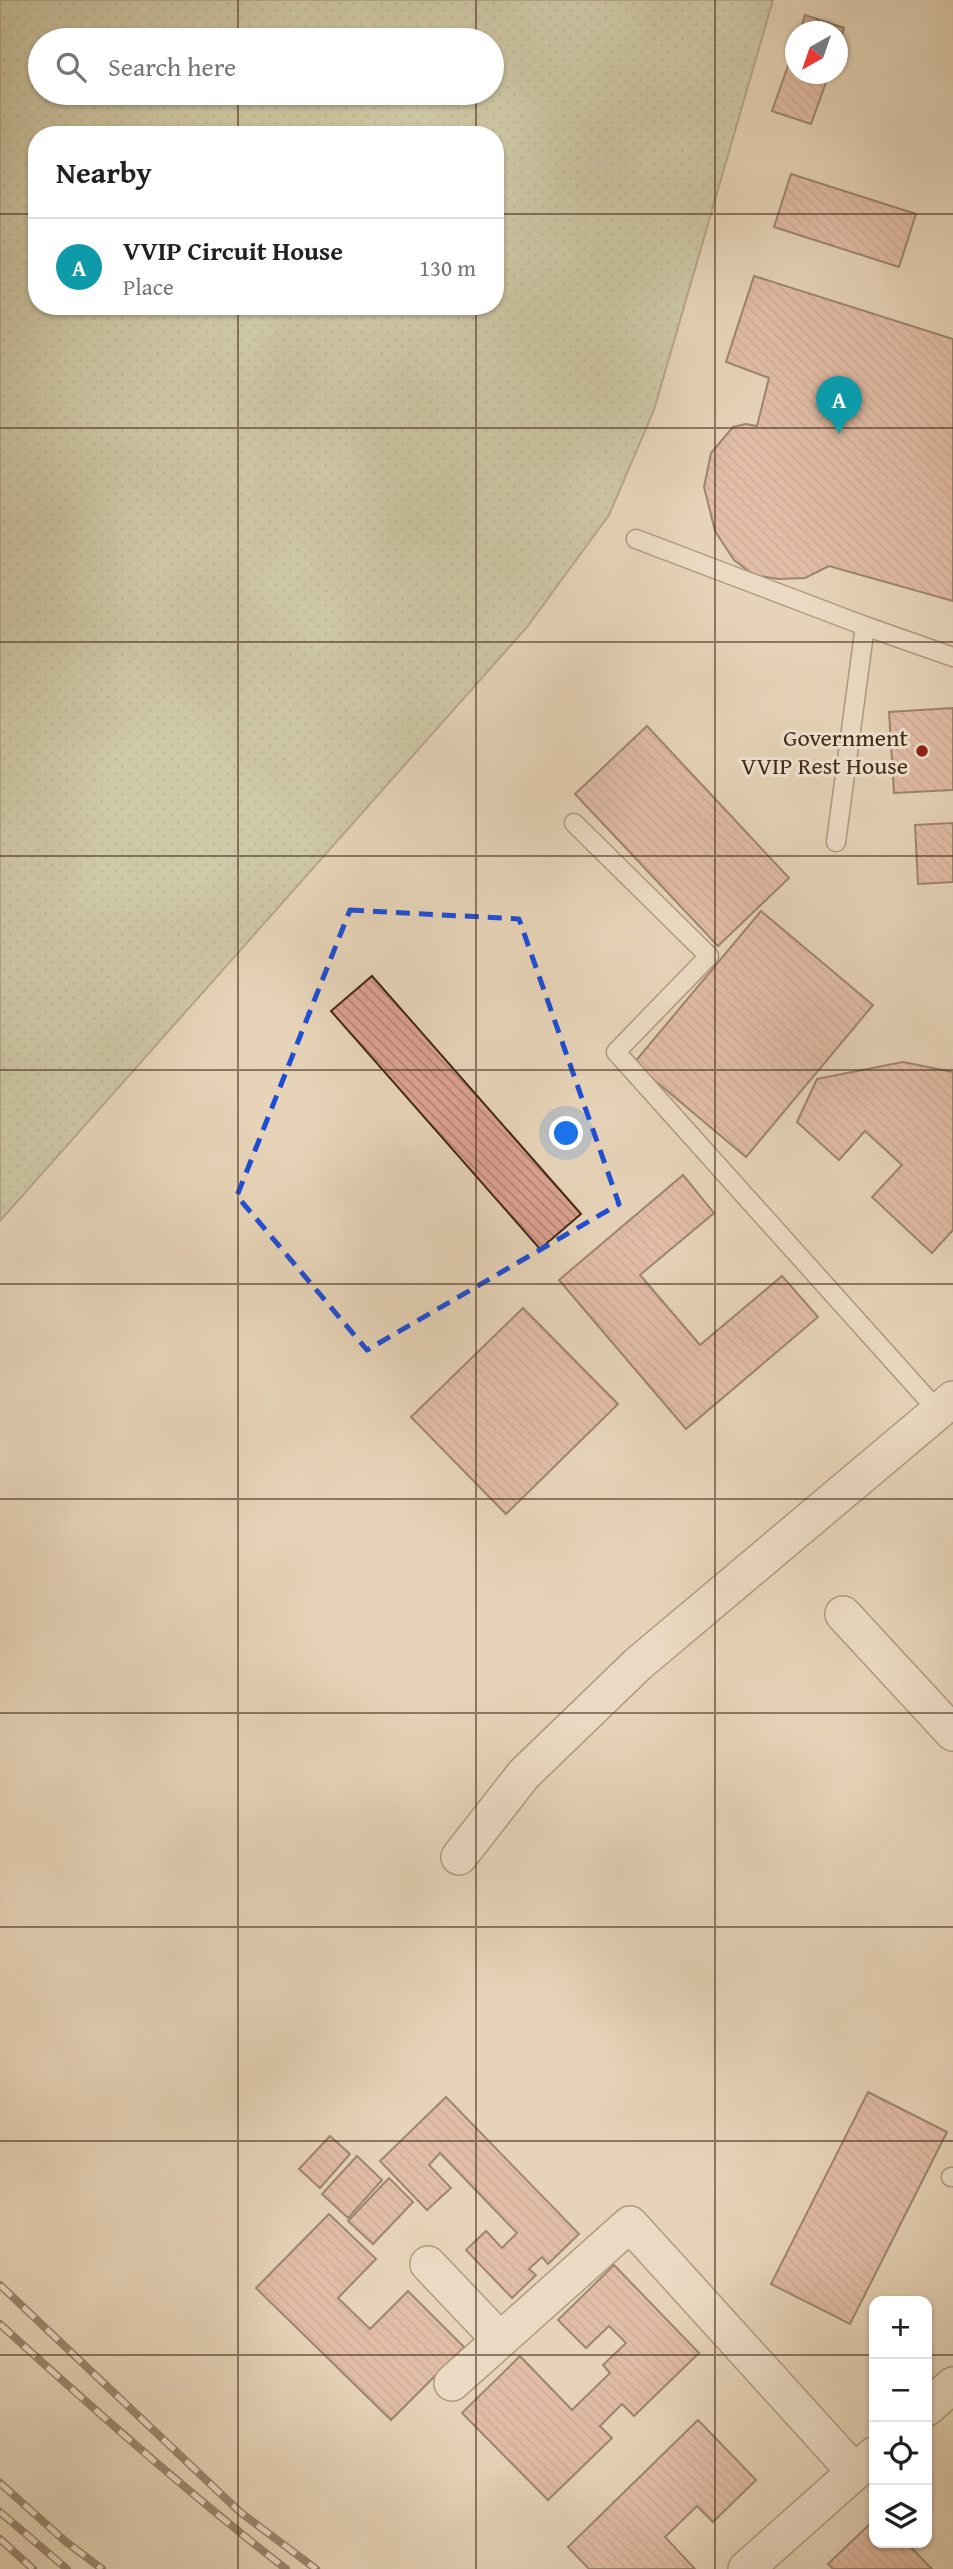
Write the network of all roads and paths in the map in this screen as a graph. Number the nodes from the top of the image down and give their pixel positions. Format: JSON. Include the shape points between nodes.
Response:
{"nodes":[{"id":1,"x":636,"y":538,"type":"dead end"},
{"id":2,"x":865,"y":626,"type":"junction"},
{"id":3,"x":953,"y":657,"type":"edge"},
{"id":4,"x":574,"y":823,"type":"dead end"},
{"id":5,"x":836,"y":842,"type":"dead end"},
{"id":6,"x":946,"y":1405,"type":"edge"},
{"id":7,"x":843,"y":1614,"type":"dead end"},
{"id":8,"x":953,"y":1733,"type":"edge"},
{"id":9,"x":458,"y":1857,"type":"dead end"},
{"id":10,"x":428,"y":2264,"type":"dead end"},
{"id":11,"x":500,"y":2340,"type":"junction"},
{"id":12,"x":453,"y":2383,"type":"dead end"},
{"id":13,"x":953,"y":2385,"type":"edge"},
{"id":14,"x":932,"y":2404,"type":"edge"},
{"id":15,"x":865,"y":2463,"type":"edge"},
{"id":16,"x":746,"y":2569,"type":"edge"}],
"edges":[{"from":1,"to":2,"type":"lane"},
{"from":2,"to":3,"type":"lane"},
{"from":2,"to":5,"type":"lane"},
{"from":4,"to":6,"type":"lane","via":[[709,956],[616,1052]]},
{"from":6,"to":9,"type":"street","via":[[638,1664],[524,1774]]},
{"from":7,"to":8,"type":"street"},
{"from":10,"to":11,"type":"street"},
{"from":11,"to":12,"type":"street"},
{"from":11,"to":15,"type":"street","via":[[630,2224]]},
{"from":13,"to":14,"type":"street"},
{"from":15,"to":16,"type":"street"}]}
